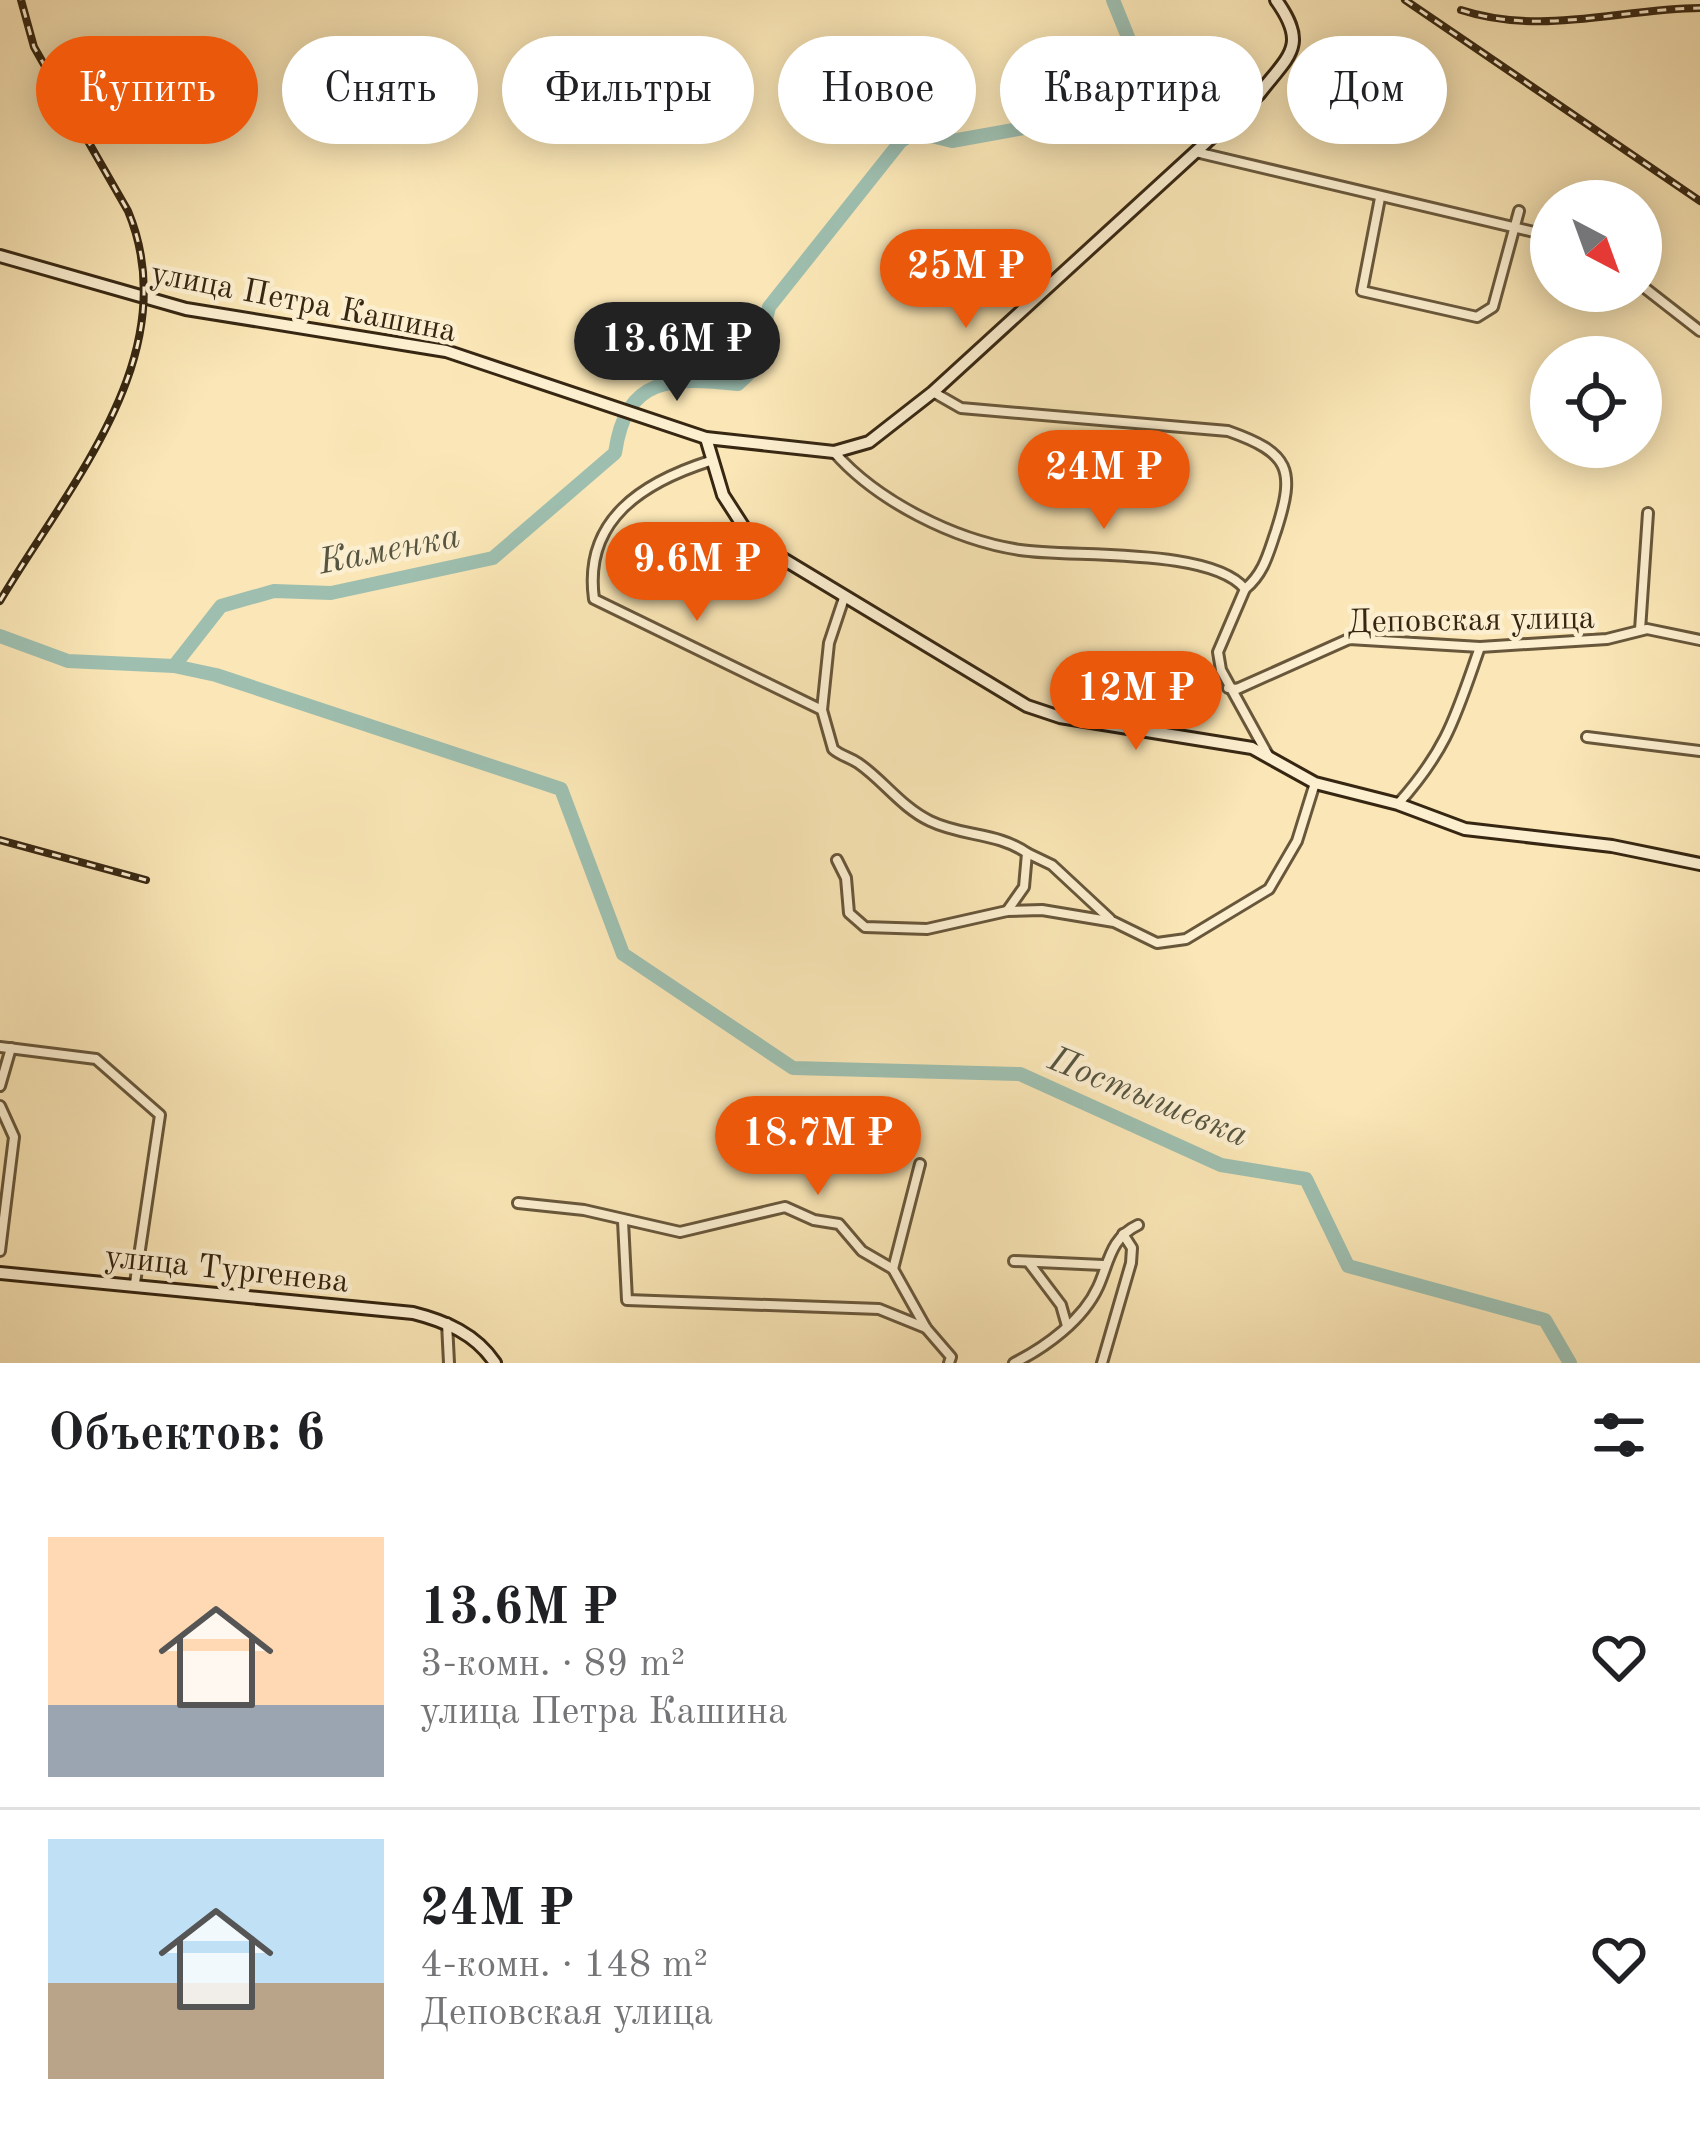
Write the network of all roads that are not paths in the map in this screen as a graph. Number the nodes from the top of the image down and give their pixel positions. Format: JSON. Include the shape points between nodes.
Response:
{"nodes":[{"id":1,"x":1276,"y":0,"type":"edge"},
{"id":2,"x":1200,"y":153,"type":"junction"},
{"id":3,"x":1380,"y":198,"type":"junction"},
{"id":4,"x":1519,"y":211,"type":"dead end"},
{"id":5,"x":1513,"y":229,"type":"junction"},
{"id":6,"x":1530,"y":232,"type":"edge"},
{"id":7,"x":0,"y":256,"type":"edge"},
{"id":8,"x":1662,"y":301,"type":"edge"},
{"id":9,"x":1700,"y":331,"type":"edge"},
{"id":10,"x":933,"y":392,"type":"junction"},
{"id":11,"x":706,"y":438,"type":"junction"},
{"id":12,"x":834,"y":452,"type":"junction"},
{"id":13,"x":710,"y":461,"type":"junction"},
{"id":14,"x":1648,"y":513,"type":"dead end"},
{"id":15,"x":1244,"y":590,"type":"junction"},
{"id":16,"x":844,"y":598,"type":"junction"},
{"id":17,"x":1640,"y":630,"type":"junction"},
{"id":18,"x":1700,"y":640,"type":"edge"},
{"id":19,"x":1480,"y":647,"type":"junction"},
{"id":20,"x":1227,"y":688,"type":"junction"},
{"id":21,"x":822,"y":710,"type":"junction"},
{"id":22,"x":1587,"y":737,"type":"dead end"},
{"id":23,"x":1700,"y":751,"type":"edge"},
{"id":24,"x":1269,"y":757,"type":"junction"},
{"id":25,"x":1316,"y":783,"type":"junction"},
{"id":26,"x":1398,"y":804,"type":"junction"},
{"id":27,"x":1027,"y":853,"type":"junction"},
{"id":28,"x":837,"y":860,"type":"dead end"},
{"id":29,"x":1700,"y":864,"type":"edge"},
{"id":30,"x":1007,"y":911,"type":"junction"},
{"id":31,"x":1114,"y":922,"type":"junction"},
{"id":32,"x":6,"y":1047,"type":"edge"},
{"id":33,"x":0,"y":1086,"type":"edge"},
{"id":34,"x":0,"y":1106,"type":"edge"},
{"id":35,"x":920,"y":1164,"type":"dead end"},
{"id":36,"x":518,"y":1203,"type":"dead end"},
{"id":37,"x":623,"y":1221,"type":"junction"},
{"id":38,"x":1138,"y":1225,"type":"dead end"},
{"id":39,"x":1124,"y":1234,"type":"junction"},
{"id":40,"x":0,"y":1251,"type":"edge"},
{"id":41,"x":1014,"y":1261,"type":"dead end"},
{"id":42,"x":1029,"y":1263,"type":"junction"},
{"id":43,"x":1103,"y":1265,"type":"junction"},
{"id":44,"x":893,"y":1269,"type":"junction"},
{"id":45,"x":0,"y":1274,"type":"edge"},
{"id":46,"x":135,"y":1283,"type":"junction"},
{"id":47,"x":447,"y":1322,"type":"junction"},
{"id":48,"x":1067,"y":1326,"type":"junction"},
{"id":49,"x":926,"y":1328,"type":"junction"},
{"id":50,"x":953,"y":1361,"type":"edge"},
{"id":51,"x":449,"y":1363,"type":"edge"},
{"id":52,"x":495,"y":1363,"type":"edge"},
{"id":53,"x":1014,"y":1363,"type":"edge"},
{"id":54,"x":1102,"y":1363,"type":"edge"}],
"edges":[{"from":1,"to":2,"type":"street","via":[[1295,26],[1290,54]]},
{"from":2,"to":3,"type":"street"},
{"from":2,"to":10,"type":"street"},
{"from":3,"to":5,"type":"street"},
{"from":3,"to":5,"type":"street","via":[[1362,291],[1477,317],[1493,307]]},
{"from":4,"to":5,"type":"street"},
{"from":5,"to":6,"type":"street"},
{"from":7,"to":11,"type":"street","name":"улица Петра Кашина","via":[[186,309],[446,351]]},
{"from":8,"to":9,"type":"street"},
{"from":10,"to":12,"type":"street","via":[[869,442]]},
{"from":10,"to":15,"type":"street","via":[[961,408],[1228,430],[1268,445],[1289,490],[1263,571]]},
{"from":11,"to":12,"type":"street","name":"улица Петра Кашина"},
{"from":11,"to":13,"type":"street"},
{"from":12,"to":15,"type":"street","via":[[879,494],[980,541],[1148,557],[1221,573]]},
{"from":13,"to":16,"type":"street","via":[[739,528]]},
{"from":13,"to":21,"type":"street","via":[[643,487],[620,505],[602,546],[594,599]]},
{"from":14,"to":17,"type":"street"},
{"from":15,"to":20,"type":"street","via":[[1218,652]]},
{"from":16,"to":21,"type":"street","via":[[829,643]]},
{"from":16,"to":24,"type":"street","via":[[1027,706]]},
{"from":17,"to":18,"type":"street","name":"Деповская улица"},
{"from":17,"to":19,"type":"street","name":"Деповская улица"},
{"from":19,"to":20,"type":"street","name":"Деповская улица","via":[[1349,639]]},
{"from":19,"to":26,"type":"street","via":[[1436,762]]},
{"from":20,"to":24,"type":"street"},
{"from":21,"to":27,"type":"street","via":[[833,749],[927,820]]},
{"from":22,"to":23,"type":"street"},
{"from":24,"to":25,"type":"street"},
{"from":25,"to":26,"type":"street"},
{"from":25,"to":31,"type":"street","via":[[1297,841],[1257,901],[1186,939],[1157,943]]},
{"from":26,"to":29,"type":"street","via":[[1465,829]]},
{"from":27,"to":30,"type":"street","via":[[1024,886]]},
{"from":27,"to":31,"type":"street"},
{"from":28,"to":30,"type":"street","via":[[849,913],[865,928],[927,929]]},
{"from":30,"to":31,"type":"street"},
{"from":32,"to":33,"type":"street"},
{"from":32,"to":46,"type":"street","via":[[96,1059],[160,1114]]},
{"from":34,"to":40,"type":"street","via":[[14,1137]]},
{"from":35,"to":44,"type":"street"},
{"from":36,"to":37,"type":"street"},
{"from":37,"to":44,"type":"street","via":[[680,1232],[785,1207],[839,1224],[862,1251]]},
{"from":37,"to":49,"type":"street","via":[[627,1300],[879,1310]]},
{"from":38,"to":39,"type":"street"},
{"from":39,"to":43,"type":"street"},
{"from":39,"to":54,"type":"street","via":[[1131,1263]]},
{"from":41,"to":42,"type":"street"},
{"from":42,"to":43,"type":"street"},
{"from":42,"to":48,"type":"street"},
{"from":43,"to":48,"type":"street","via":[[1100,1283]]},
{"from":44,"to":49,"type":"street"},
{"from":45,"to":46,"type":"street","name":"улица Тургенева"},
{"from":46,"to":47,"type":"street","name":"улица Тургенева"},
{"from":47,"to":51,"type":"street"},
{"from":47,"to":52,"type":"street"},
{"from":48,"to":53,"type":"street"},
{"from":49,"to":50,"type":"street"}]}
